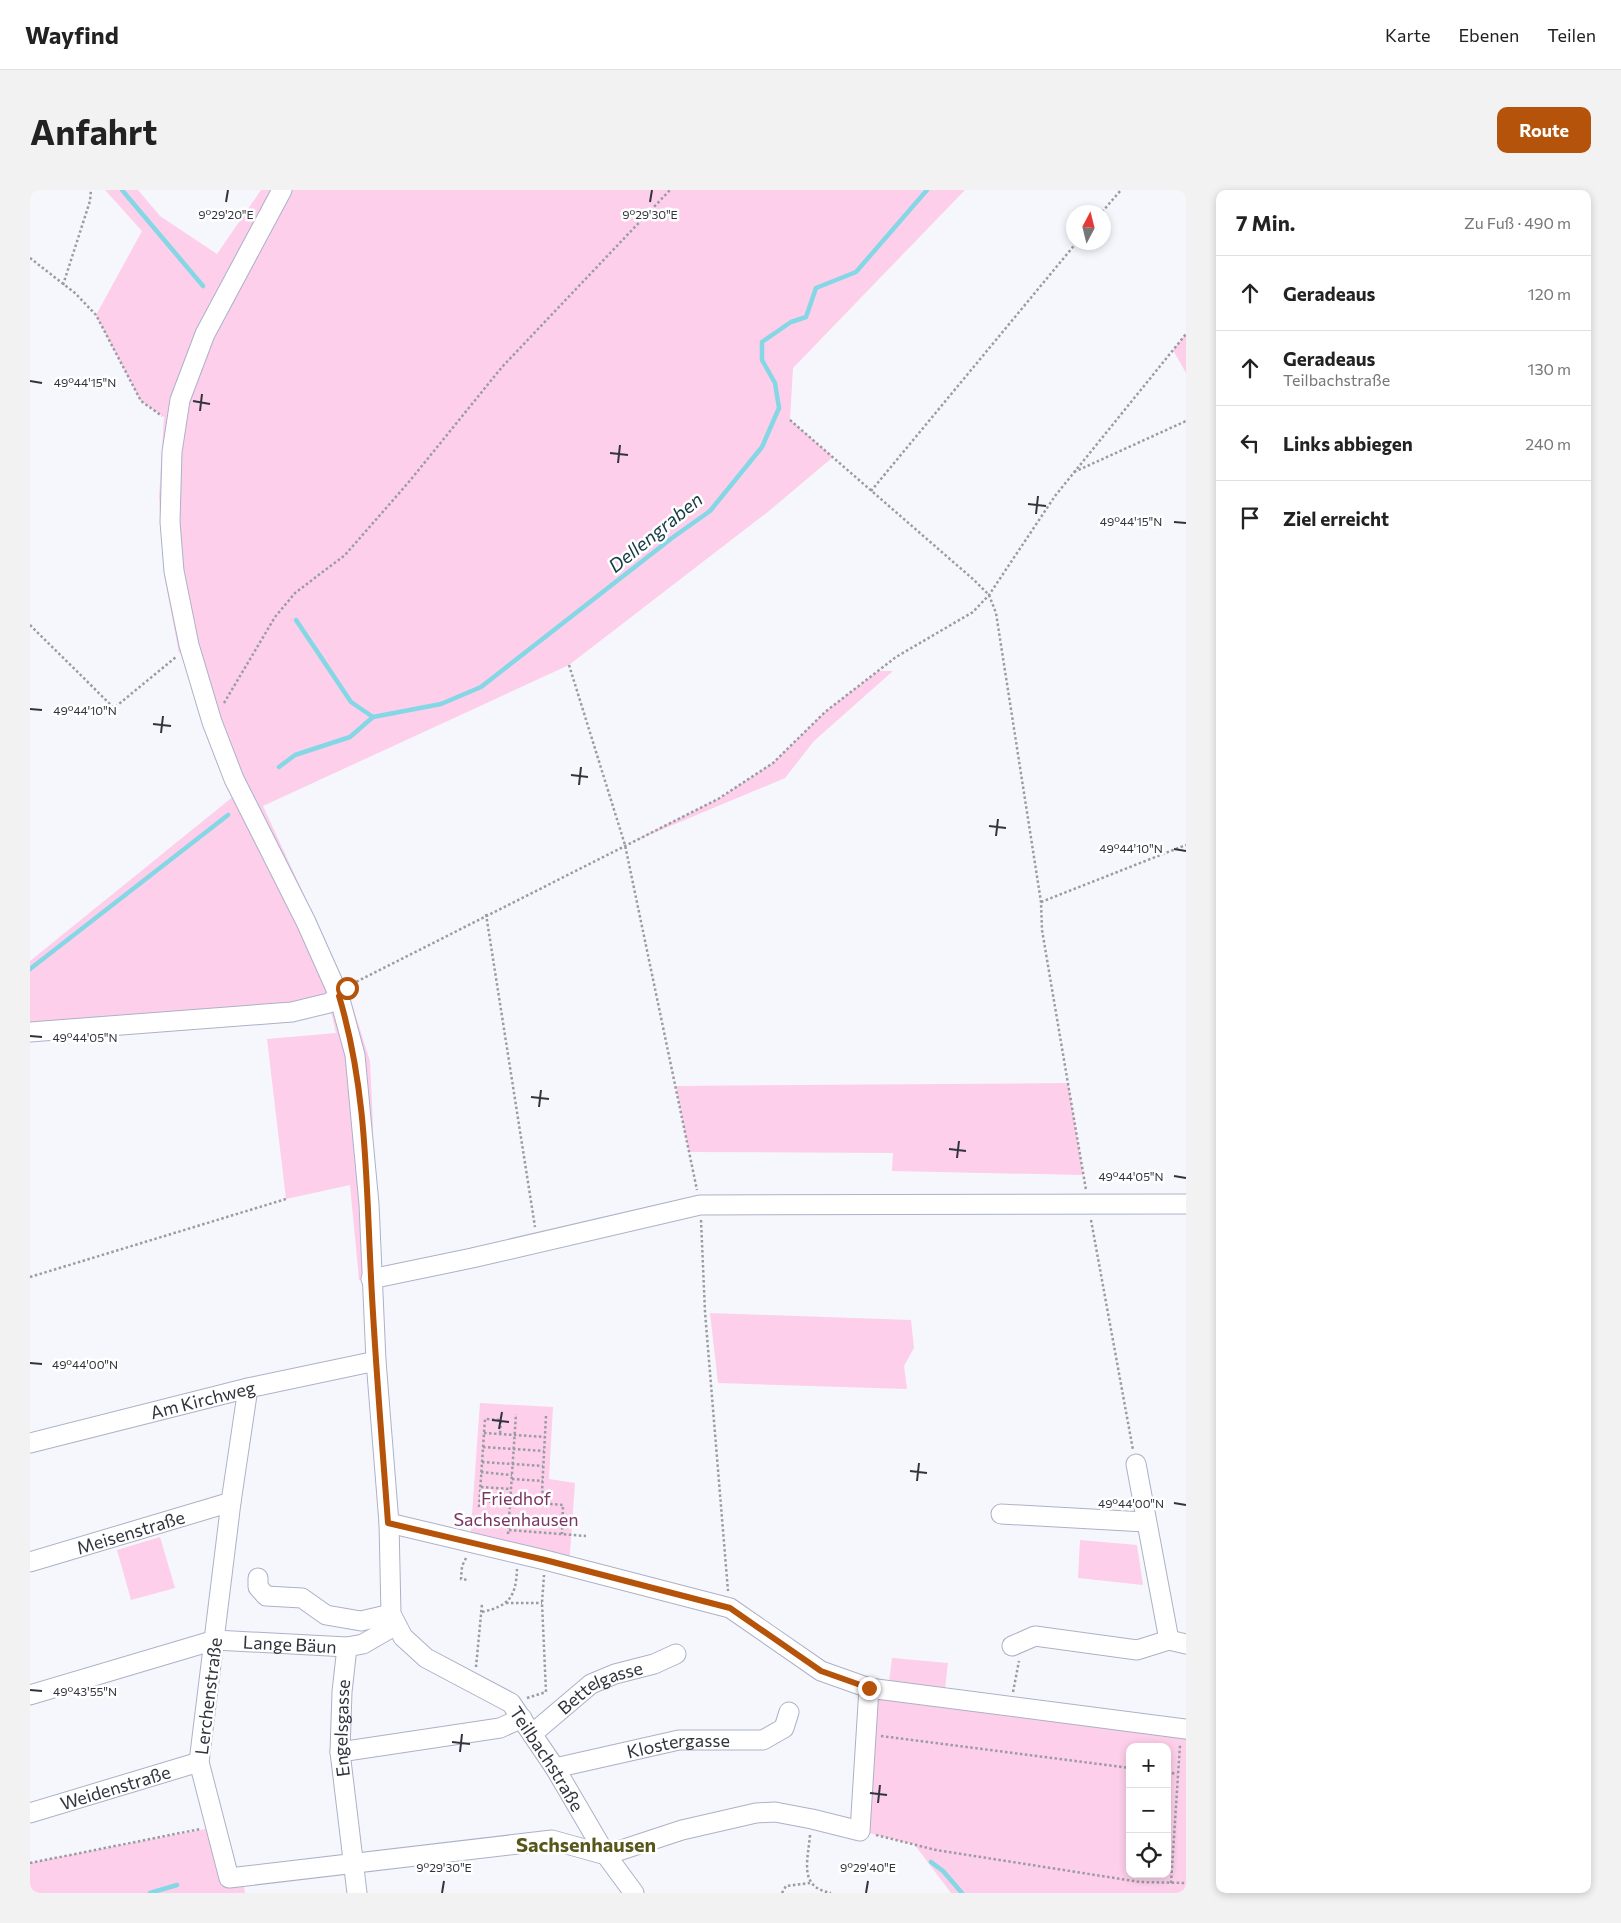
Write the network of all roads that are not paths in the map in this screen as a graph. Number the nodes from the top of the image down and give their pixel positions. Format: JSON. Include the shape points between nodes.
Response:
{"nodes":[{"id":1,"x":282,"y":190,"type":"edge"},
{"id":2,"x":339,"y":996,"type":"junction"},
{"id":3,"x":30,"y":1032,"type":"edge"},
{"id":4,"x":1186,"y":1204,"type":"edge"},
{"id":5,"x":371,"y":1278,"type":"junction"},
{"id":6,"x":376,"y":1361,"type":"junction"},
{"id":7,"x":248,"y":1388,"type":"junction"},
{"id":8,"x":30,"y":1442,"type":"edge"},
{"id":9,"x":1136,"y":1464,"type":"road end"},
{"id":10,"x":231,"y":1502,"type":"junction"},
{"id":11,"x":1001,"y":1514,"type":"dead end"},
{"id":12,"x":1145,"y":1522,"type":"junction"},
{"id":13,"x":388,"y":1523,"type":"junction"},
{"id":14,"x":30,"y":1562,"type":"edge"},
{"id":15,"x":258,"y":1578,"type":"dead end"},
{"id":16,"x":393,"y":1619,"type":"junction"},
{"id":17,"x":215,"y":1640,"type":"junction"},
{"id":18,"x":1177,"y":1642,"type":"edge"},
{"id":19,"x":1017,"y":1644,"type":"road end"},
{"id":20,"x":347,"y":1646,"type":"junction"},
{"id":21,"x":676,"y":1654,"type":"dead end"},
{"id":22,"x":869,"y":1688,"type":"junction"},
{"id":23,"x":30,"y":1695,"type":"edge"},
{"id":24,"x":788,"y":1712,"type":"dead end"},
{"id":25,"x":522,"y":1718,"type":"junction"},
{"id":26,"x":1184,"y":1729,"type":"edge"},
{"id":27,"x":340,"y":1752,"type":"junction"},
{"id":28,"x":199,"y":1762,"type":"junction"},
{"id":29,"x":555,"y":1768,"type":"junction"},
{"id":30,"x":30,"y":1813,"type":"edge"},
{"id":31,"x":606,"y":1854,"type":"junction"},
{"id":32,"x":352,"y":1864,"type":"junction"},
{"id":33,"x":356,"y":1893,"type":"edge"},
{"id":34,"x":634,"y":1893,"type":"edge"}],
"edges":[{"from":1,"to":2,"type":"street","via":[[205,334],[190,370],[176,425],[169,491],[170,522],[174,571],[189,646],[212,722],[234,779],[306,922]]},
{"from":2,"to":3,"type":"street","via":[[329,1003],[292,1012]]},
{"from":2,"to":5,"type":"street","via":[[357,1070],[368,1194]]},
{"from":4,"to":5,"type":"street","via":[[700,1205],[538,1244]]},
{"from":5,"to":6,"type":"street"},
{"from":6,"to":7,"type":"street","name":"Am Kirchweg"},
{"from":6,"to":13,"type":"street"},
{"from":7,"to":8,"type":"street","name":"Am Kirchweg"},
{"from":7,"to":10,"type":"street","name":"Lerchenstraße"},
{"from":9,"to":12,"type":"street"},
{"from":10,"to":14,"type":"street","name":"Meisenstraße"},
{"from":10,"to":17,"type":"street","name":"Lerchenstraße"},
{"from":11,"to":12,"type":"street"},
{"from":12,"to":18,"type":"street"},
{"from":13,"to":16,"type":"street"},
{"from":13,"to":22,"type":"street","via":[[730,1608],[821,1671]]},
{"from":15,"to":16,"type":"street","via":[[258,1587],[266,1596],[302,1598],[326,1615],[361,1621]]},
{"from":16,"to":20,"type":"street","via":[[363,1644]]},
{"from":16,"to":25,"type":"street","name":"Teilbachstraße","via":[[402,1637],[426,1658]]},
{"from":17,"to":20,"type":"street","name":"Lange Bäun"},
{"from":17,"to":23,"type":"street","name":"Lange Bäun"},
{"from":17,"to":28,"type":"street","name":"Lerchenstraße"},
{"from":18,"to":19,"type":"street","via":[[1138,1650],[1035,1636]]},
{"from":20,"to":27,"type":"street","name":"Engelsgasse"},
{"from":21,"to":25,"type":"street","name":"Bettelgasse","via":[[654,1664],[615,1674]]},
{"from":22,"to":26,"type":"street"},
{"from":22,"to":31,"type":"street","via":[[860,1831],[775,1812],[756,1813],[682,1830]]},
{"from":24,"to":29,"type":"street","name":"Klostergasse","via":[[784,1728],[763,1740],[678,1740]]},
{"from":25,"to":27,"type":"street","name":"Bettelgasse","via":[[500,1728]]},
{"from":25,"to":29,"type":"street","name":"Teilbachstraße"},
{"from":27,"to":32,"type":"street","name":"Engelsgasse"},
{"from":28,"to":30,"type":"street","name":"Weidenstraße"},
{"from":28,"to":32,"type":"street","name":"Lerchenstraße","via":[[229,1878]]},
{"from":29,"to":31,"type":"street","name":"Teilbachstraße"},
{"from":31,"to":32,"type":"street","via":[[552,1840]]},
{"from":31,"to":34,"type":"street","name":"Teilbachstraße"},
{"from":32,"to":33,"type":"street","name":"Engelsgasse"}]}
